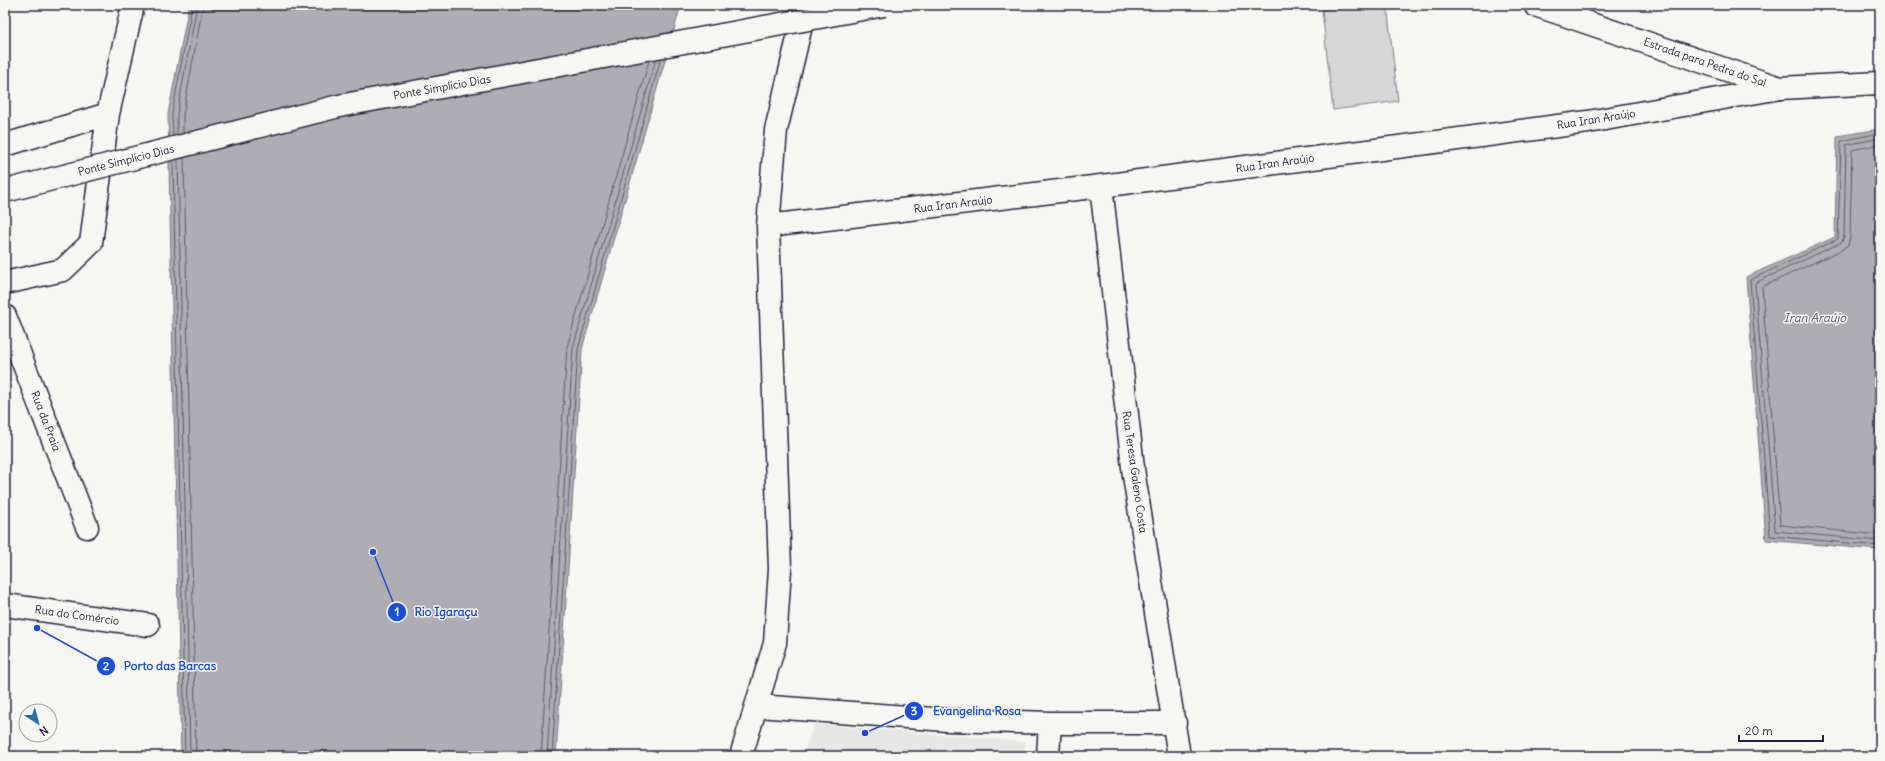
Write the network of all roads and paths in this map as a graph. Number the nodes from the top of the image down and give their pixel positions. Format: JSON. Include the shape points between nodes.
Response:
{"nodes":[{"id":1,"x":133,"y":5,"type":"edge"},
{"id":2,"x":806,"y":5,"type":"edge"},
{"id":3,"x":884,"y":5,"type":"edge"},
{"id":4,"x":1535,"y":5,"type":"edge"},
{"id":5,"x":1880,"y":83,"type":"edge"},
{"id":6,"x":1780,"y":88,"type":"junction"},
{"id":7,"x":108,"y":114,"type":"junction"},
{"id":8,"x":5,"y":145,"type":"edge"},
{"id":9,"x":1101,"y":186,"type":"junction"},
{"id":10,"x":5,"y":191,"type":"edge"},
{"id":11,"x":768,"y":226,"type":"junction"},
{"id":12,"x":5,"y":283,"type":"edge"},
{"id":13,"x":5,"y":316,"type":"edge"},
{"id":14,"x":87,"y":526,"type":"dead end"},
{"id":15,"x":5,"y":605,"type":"edge"},
{"id":16,"x":148,"y":625,"type":"dead end"},
{"id":17,"x":758,"y":706,"type":"junction"},
{"id":18,"x":1050,"y":723,"type":"junction"},
{"id":19,"x":1175,"y":723,"type":"junction"},
{"id":20,"x":741,"y":756,"type":"edge"},
{"id":21,"x":1048,"y":756,"type":"edge"},
{"id":22,"x":1179,"y":756,"type":"edge"}],
"edges":[{"from":1,"to":7,"type":"street"},
{"from":2,"to":11,"type":"street","via":[[776,130]]},
{"from":3,"to":10,"type":"street","name":"Ponte Simplício Dias","bridge":true,"via":[[339,106]]},
{"from":4,"to":6,"type":"street","name":"Estrada para Pedra do Sal"},
{"from":5,"to":6,"type":"street","name":"Estrada para Pedra do Sal"},
{"from":6,"to":9,"type":"street","name":"Rua Iran Araújo","via":[[1588,122]]},
{"from":7,"to":8,"type":"street"},
{"from":7,"to":12,"type":"street","via":[[91,243],[63,270]]},
{"from":9,"to":11,"type":"street","name":"Rua Iran Araújo"},
{"from":9,"to":19,"type":"street","name":"Rua Teresa Galeno Costa","via":[[1134,476]]},
{"from":11,"to":17,"type":"street","via":[[780,569],[775,643]]},
{"from":13,"to":14,"type":"street","name":"Rua da Praia"},
{"from":15,"to":16,"type":"street","name":"Rua do Comércio"},
{"from":17,"to":18,"type":"street","via":[[947,720]]},
{"from":17,"to":20,"type":"street"},
{"from":18,"to":19,"type":"street"},
{"from":18,"to":21,"type":"street"},
{"from":19,"to":22,"type":"street","name":"Rua Teresa Galeno Costa"}]}
